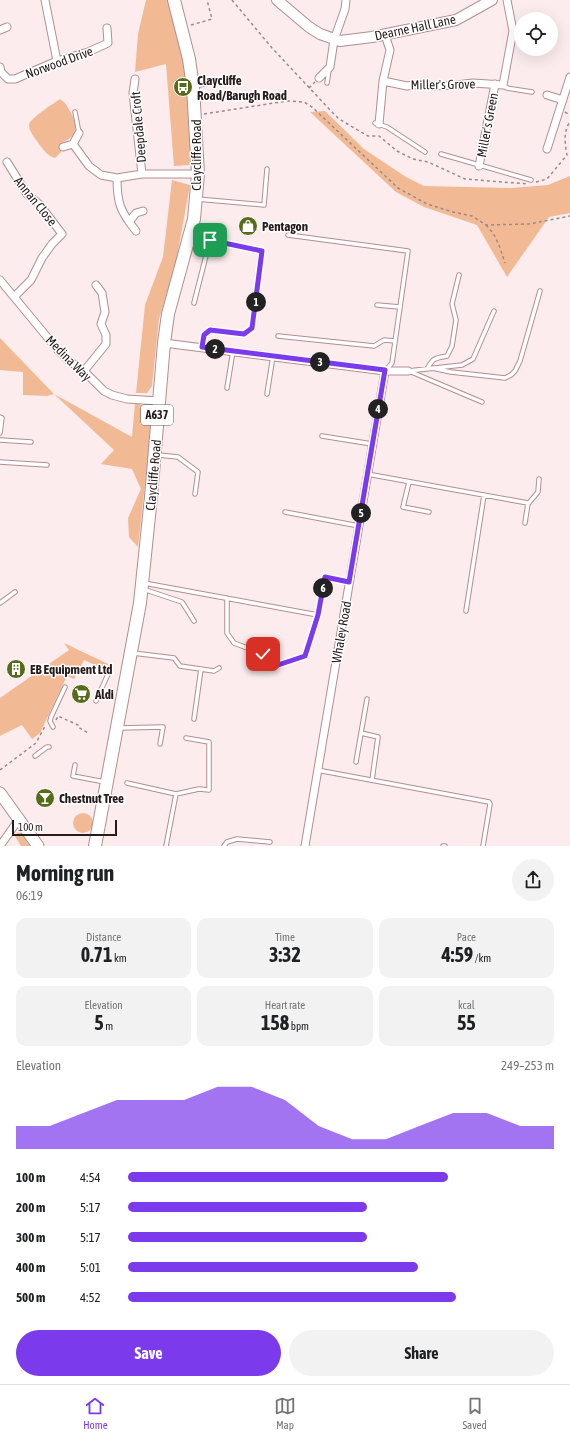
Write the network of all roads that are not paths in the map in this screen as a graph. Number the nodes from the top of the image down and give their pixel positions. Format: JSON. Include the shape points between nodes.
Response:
{"nodes":[{"id":1,"x":45,"y":0,"type":"edge"},
{"id":2,"x":174,"y":0,"type":"edge"},
{"id":3,"x":278,"y":0,"type":"edge"},
{"id":4,"x":346,"y":0,"type":"edge"},
{"id":5,"x":492,"y":0,"type":"edge"},
{"id":6,"x":507,"y":0,"type":"edge"},
{"id":7,"x":108,"y":28,"type":"dead end"},
{"id":8,"x":385,"y":34,"type":"junction"},
{"id":9,"x":334,"y":40,"type":"junction"},
{"id":10,"x":57,"y":61,"type":"junction"},
{"id":11,"x":0,"y":67,"type":"edge"},
{"id":12,"x":330,"y":67,"type":"junction"},
{"id":13,"x":570,"y":77,"type":"edge"},
{"id":14,"x":230,"y":78,"type":"dead end"},
{"id":15,"x":319,"y":78,"type":"dead end"},
{"id":16,"x":135,"y":80,"type":"dead end"},
{"id":17,"x":383,"y":81,"type":"junction"},
{"id":18,"x":327,"y":83,"type":"dead end"},
{"id":19,"x":499,"y":85,"type":"junction"},
{"id":20,"x":194,"y":87,"type":"junction"},
{"id":21,"x":532,"y":92,"type":"dead end"},
{"id":22,"x":547,"y":95,"type":"dead end"},
{"id":23,"x":563,"y":100,"type":"junction"},
{"id":24,"x":76,"y":112,"type":"dead end"},
{"id":25,"x":377,"y":124,"type":"joint"},
{"id":26,"x":79,"y":133,"type":"joint"},
{"id":27,"x":73,"y":144,"type":"junction"},
{"id":28,"x":63,"y":148,"type":"dead end"},
{"id":29,"x":547,"y":149,"type":"dead end"},
{"id":30,"x":425,"y":152,"type":"dead end"},
{"id":31,"x":441,"y":154,"type":"dead end"},
{"id":32,"x":6,"y":162,"type":"dead end"},
{"id":33,"x":479,"y":166,"type":"junction"},
{"id":34,"x":267,"y":169,"type":"dead end"},
{"id":35,"x":142,"y":174,"type":"junction"},
{"id":36,"x":198,"y":174,"type":"junction"},
{"id":37,"x":116,"y":178,"type":"junction"},
{"id":38,"x":531,"y":180,"type":"dead end"},
{"id":39,"x":196,"y":199,"type":"junction"},
{"id":40,"x":143,"y":211,"type":"dead end"},
{"id":41,"x":129,"y":222,"type":"junction"},
{"id":42,"x":136,"y":231,"type":"dead end"},
{"id":43,"x":288,"y":235,"type":"dead end"},
{"id":44,"x":459,"y":275,"type":"dead end"},
{"id":45,"x":0,"y":280,"type":"edge"},
{"id":46,"x":96,"y":285,"type":"dead end"},
{"id":47,"x":540,"y":291,"type":"dead end"},
{"id":48,"x":14,"y":297,"type":"junction"},
{"id":49,"x":194,"y":302,"type":"dead end"},
{"id":50,"x":377,"y":305,"type":"dead end"},
{"id":51,"x":400,"y":307,"type":"junction"},
{"id":52,"x":494,"y":311,"type":"dead end"},
{"id":53,"x":278,"y":336,"type":"dead end"},
{"id":54,"x":395,"y":342,"type":"junction"},
{"id":55,"x":164,"y":343,"type":"junction"},
{"id":56,"x":202,"y":347,"type":"junction"},
{"id":57,"x":233,"y":351,"type":"junction"},
{"id":58,"x":273,"y":356,"type":"junction"},
{"id":59,"x":432,"y":368,"type":"junction"},
{"id":60,"x":427,"y":369,"type":"junction"},
{"id":61,"x":385,"y":370,"type":"junction"},
{"id":62,"x":84,"y":371,"type":"junction"},
{"id":63,"x":408,"y":371,"type":"junction"},
{"id":64,"x":227,"y":388,"type":"dead end"},
{"id":65,"x":267,"y":394,"type":"dead end"},
{"id":66,"x":158,"y":401,"type":"junction"},
{"id":67,"x":482,"y":402,"type":"dead end"},
{"id":68,"x":0,"y":418,"type":"edge"},
{"id":69,"x":0,"y":433,"type":"edge"},
{"id":70,"x":322,"y":436,"type":"dead end"},
{"id":71,"x":0,"y":440,"type":"edge"},
{"id":72,"x":31,"y":442,"type":"dead end"},
{"id":73,"x":372,"y":444,"type":"junction"},
{"id":74,"x":154,"y":454,"type":"junction"},
{"id":75,"x":0,"y":462,"type":"edge"},
{"id":76,"x":47,"y":465,"type":"dead end"},
{"id":77,"x":367,"y":474,"type":"junction"},
{"id":78,"x":539,"y":479,"type":"dead end"},
{"id":79,"x":409,"y":482,"type":"junction"},
{"id":80,"x":195,"y":494,"type":"dead end"},
{"id":81,"x":484,"y":495,"type":"junction"},
{"id":82,"x":528,"y":503,"type":"junction"},
{"id":83,"x":285,"y":512,"type":"dead end"},
{"id":84,"x":429,"y":512,"type":"dead end"},
{"id":85,"x":525,"y":523,"type":"dead end"},
{"id":86,"x":359,"y":526,"type":"junction"},
{"id":87,"x":349,"y":582,"type":"junction"},
{"id":88,"x":142,"y":586,"type":"junction"},
{"id":89,"x":15,"y":592,"type":"dead end"},
{"id":90,"x":227,"y":598,"type":"junction"},
{"id":91,"x":0,"y":603,"type":"edge"},
{"id":92,"x":466,"y":611,"type":"dead end"},
{"id":93,"x":318,"y":615,"type":"junction"},
{"id":94,"x":194,"y":621,"type":"dead end"},
{"id":95,"x":132,"y":652,"type":"junction"},
{"id":96,"x":218,"y":668,"type":"dead end"},
{"id":97,"x":201,"y":669,"type":"junction"},
{"id":98,"x":109,"y":672,"type":"dead end"},
{"id":99,"x":65,"y":687,"type":"dead end"},
{"id":100,"x":367,"y":699,"type":"dead end"},
{"id":101,"x":96,"y":701,"type":"dead end"},
{"id":102,"x":194,"y":720,"type":"dead end"},
{"id":103,"x":52,"y":726,"type":"road end"},
{"id":104,"x":118,"y":728,"type":"junction"},
{"id":105,"x":361,"y":733,"type":"junction"},
{"id":106,"x":186,"y":738,"type":"dead end"},
{"id":107,"x":160,"y":744,"type":"dead end"},
{"id":108,"x":49,"y":747,"type":"dead end"},
{"id":109,"x":35,"y":756,"type":"dead end"},
{"id":110,"x":356,"y":762,"type":"dead end"},
{"id":111,"x":75,"y":765,"type":"dead end"},
{"id":112,"x":317,"y":770,"type":"junction"},
{"id":113,"x":372,"y":780,"type":"junction"},
{"id":114,"x":108,"y":782,"type":"junction"},
{"id":115,"x":127,"y":783,"type":"dead end"},
{"id":116,"x":0,"y":793,"type":"edge"},
{"id":117,"x":176,"y":794,"type":"junction"},
{"id":118,"x":19,"y":819,"type":"junction"},
{"id":119,"x":97,"y":832,"type":"junction"},
{"id":120,"x":270,"y":842,"type":"dead end"},
{"id":121,"x":0,"y":846,"type":"edge"},
{"id":122,"x":38,"y":846,"type":"edge"},
{"id":123,"x":92,"y":846,"type":"edge"},
{"id":124,"x":95,"y":846,"type":"edge"},
{"id":125,"x":166,"y":846,"type":"edge"},
{"id":126,"x":224,"y":846,"type":"edge"},
{"id":127,"x":305,"y":846,"type":"edge"},
{"id":128,"x":482,"y":846,"type":"edge"}],
"edges":[{"from":1,"to":10,"type":"street"},
{"from":2,"to":20,"type":"highway","name":"Claycliffe Road","number":"A637"},
{"from":3,"to":9,"type":"main road","name":"Dearne Hall Lane","via":[[309,27]]},
{"from":4,"to":9,"type":"street"},
{"from":5,"to":8,"type":"main road","name":"Dearne Hall Lane","via":[[456,20]]},
{"from":6,"to":19,"type":"street","via":[[513,31]]},
{"from":7,"to":10,"type":"street","name":"Norwood Drive","via":[[108,43]]},
{"from":8,"to":9,"type":"main road","name":"Dearne Hall Lane"},
{"from":8,"to":17,"type":"street","via":[[390,50]]},
{"from":9,"to":12,"type":"street"},
{"from":10,"to":11,"type":"street","name":"Norwood Drive","via":[[15,79],[8,78],[1,72]]},
{"from":12,"to":15,"type":"street"},
{"from":12,"to":18,"type":"lane"},
{"from":13,"to":23,"type":"street"},
{"from":14,"to":20,"type":"lane"},
{"from":16,"to":35,"type":"street","name":"Deepdale Croft","via":[[133,93]]},
{"from":17,"to":19,"type":"street","name":"Miller's Grove","via":[[407,86],[456,86],[474,83]]},
{"from":17,"to":25,"type":"street"},
{"from":19,"to":21,"type":"lane","name":"Miller's Grove"},
{"from":19,"to":33,"type":"street","name":"Miller's Green"},
{"from":20,"to":36,"type":"highway","name":"Claycliffe Road","number":"A637"},
{"from":22,"to":23,"type":"street"},
{"from":23,"to":29,"type":"street"},
{"from":24,"to":26,"type":"lane"},
{"from":25,"to":30,"type":"lane","via":[[387,127]]},
{"from":26,"to":27,"type":"street"},
{"from":27,"to":28,"type":"street"},
{"from":27,"to":37,"type":"street","via":[[89,166],[101,175]]},
{"from":31,"to":33,"type":"lane","name":"Miller's Green"},
{"from":32,"to":48,"type":"street","name":"Annan Close","via":[[27,194],[40,205],[62,234],[42,258],[31,280]]},
{"from":33,"to":38,"type":"lane","name":"Miller's Green"},
{"from":34,"to":39,"type":"lane","via":[[264,205]]},
{"from":35,"to":36,"type":"street"},
{"from":35,"to":37,"type":"street"},
{"from":36,"to":39,"type":"highway","name":"Claycliffe Road","number":"A637"},
{"from":37,"to":41,"type":"street","via":[[117,197]]},
{"from":39,"to":55,"type":"highway","name":"Claycliffe Road","number":"A637","via":[[194,219],[168,314]]},
{"from":40,"to":41,"type":"street","via":[[136,213]]},
{"from":41,"to":42,"type":"street"},
{"from":43,"to":51,"type":"lane","via":[[408,251]]},
{"from":44,"to":60,"type":"lane","via":[[452,304],[456,320],[452,346],[447,356],[435,358]]},
{"from":45,"to":48,"type":"street","name":"Medina Way"},
{"from":46,"to":62,"type":"street","via":[[102,293],[104,312],[101,324],[106,335],[106,344]]},
{"from":47,"to":59,"type":"lane","via":[[520,361],[511,375],[505,378]]},
{"from":48,"to":62,"type":"street","name":"Medina Way","via":[[57,349]]},
{"from":49,"to":56,"type":"lane","via":[[210,240],[262,251],[252,328],[244,334],[210,330],[204,335]]},
{"from":50,"to":51,"type":"lane"},
{"from":51,"to":54,"type":"lane"},
{"from":52,"to":59,"type":"lane","via":[[473,359],[462,365]]},
{"from":53,"to":54,"type":"lane","via":[[374,346],[384,340]]},
{"from":54,"to":61,"type":"lane","via":[[392,362]]},
{"from":55,"to":56,"type":"street"},
{"from":55,"to":66,"type":"highway","name":"Claycliffe Road","number":"A637"},
{"from":56,"to":57,"type":"street"},
{"from":57,"to":58,"type":"street"},
{"from":57,"to":64,"type":"lane"},
{"from":58,"to":61,"type":"street"},
{"from":58,"to":65,"type":"lane"},
{"from":59,"to":60,"type":"lane"},
{"from":60,"to":63,"type":"lane"},
{"from":61,"to":63,"type":"street"},
{"from":61,"to":73,"type":"street","name":"Whaley Road"},
{"from":62,"to":66,"type":"street","name":"Medina Way","via":[[104,391],[112,395],[127,399]]},
{"from":63,"to":67,"type":"lane"},
{"from":66,"to":74,"type":"highway","name":"Claycliffe Road","number":"A637"},
{"from":68,"to":69,"type":"lane"},
{"from":70,"to":73,"type":"lane"},
{"from":71,"to":72,"type":"lane"},
{"from":73,"to":77,"type":"street","name":"Whaley Road"},
{"from":74,"to":80,"type":"lane","via":[[178,457],[198,472]]},
{"from":74,"to":88,"type":"highway","name":"Claycliffe Road","number":"A637"},
{"from":75,"to":76,"type":"lane"},
{"from":77,"to":79,"type":"lane"},
{"from":77,"to":86,"type":"street","name":"Whaley Road"},
{"from":78,"to":82,"type":"lane","via":[[538,492]]},
{"from":79,"to":81,"type":"lane"},
{"from":79,"to":84,"type":"lane","via":[[403,507]]},
{"from":81,"to":82,"type":"lane"},
{"from":81,"to":92,"type":"lane"},
{"from":82,"to":85,"type":"lane"},
{"from":83,"to":86,"type":"lane"},
{"from":86,"to":87,"type":"street","name":"Whaley Road"},
{"from":87,"to":93,"type":"lane","via":[[325,577]]},
{"from":87,"to":112,"type":"street","name":"Whaley Road"},
{"from":88,"to":90,"type":"lane"},
{"from":88,"to":94,"type":"lane","via":[[182,602]]},
{"from":88,"to":95,"type":"highway","name":"Claycliffe Road","number":"A637"},
{"from":89,"to":91,"type":"lane"},
{"from":90,"to":93,"type":"lane"},
{"from":90,"to":93,"type":"lane","via":[[227,633],[234,643],[263,654],[266,663],[278,665],[305,656]]},
{"from":95,"to":97,"type":"lane","via":[[174,658],[180,666]]},
{"from":95,"to":104,"type":"highway","name":"Claycliffe Road","number":"A637"},
{"from":96,"to":97,"type":"lane","via":[[214,671]]},
{"from":97,"to":102,"type":"lane"},
{"from":98,"to":101,"type":"lane"},
{"from":99,"to":103,"type":"lane","via":[[51,717]]},
{"from":100,"to":105,"type":"lane"},
{"from":104,"to":107,"type":"lane","via":[[163,727]]},
{"from":104,"to":114,"type":"highway","name":"Claycliffe Road","number":"A637"},
{"from":105,"to":110,"type":"lane"},
{"from":105,"to":113,"type":"lane","via":[[378,737]]},
{"from":106,"to":117,"type":"lane","via":[[209,742],[209,790],[199,789]]},
{"from":108,"to":109,"type":"lane"},
{"from":111,"to":114,"type":"lane","via":[[73,776]]},
{"from":112,"to":113,"type":"lane"},
{"from":112,"to":127,"type":"street","name":"Whaley Road"},
{"from":113,"to":128,"type":"lane","via":[[489,802],[488,823]]},
{"from":114,"to":119,"type":"highway","name":"Claycliffe Road","number":"A637"},
{"from":115,"to":117,"type":"lane"},
{"from":116,"to":118,"type":"main road"},
{"from":117,"to":125,"type":"lane"},
{"from":118,"to":121,"type":"street"},
{"from":118,"to":122,"type":"main road"},
{"from":119,"to":123,"type":"highway","name":"Claycliffe Road","number":"A637"},
{"from":119,"to":124,"type":"highway","name":"Claycliffe Road","number":"A637"},
{"from":120,"to":126,"type":"lane","via":[[237,839],[227,842]]}]}
